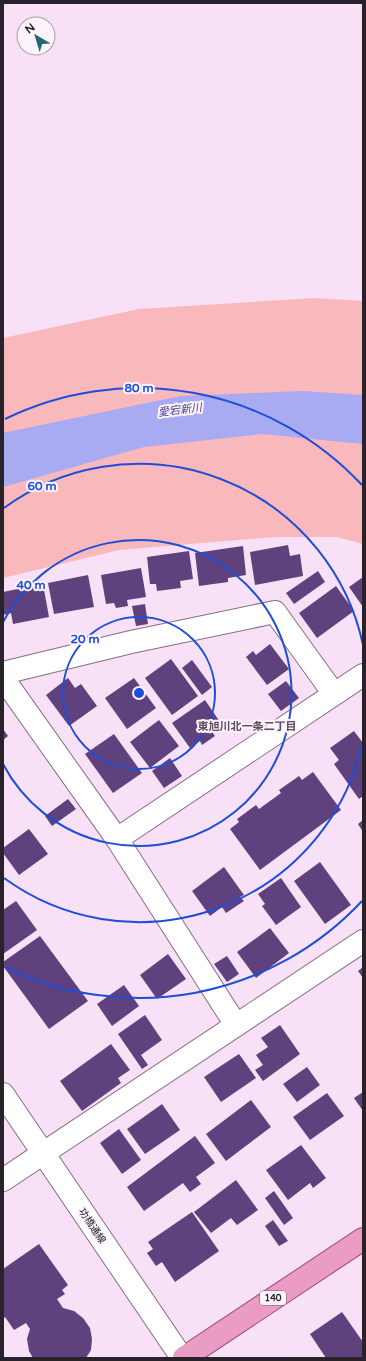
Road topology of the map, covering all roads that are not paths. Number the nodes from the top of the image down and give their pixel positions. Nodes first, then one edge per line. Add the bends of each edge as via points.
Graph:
1 (3, 673) edge
2 (363, 675) edge
3 (3, 678) edge
4 (334, 694) junction
5 (117, 839) junction
6 (363, 941) edge
7 (236, 1025) junction
8 (3, 1094) edge
9 (43, 1154) junction
10 (3, 1180) edge
11 (363, 1239) edge
12 (183, 1358) edge

1 - 4 street via 131,642 275,612
2 - 4 street
3 - 5 street
4 - 5 street
5 - 7 street
6 - 7 street
7 - 9 street
8 - 9 street, 功橋通線
9 - 10 street
9 - 12 street, 功橋通線
11 - 12 main road, 140

